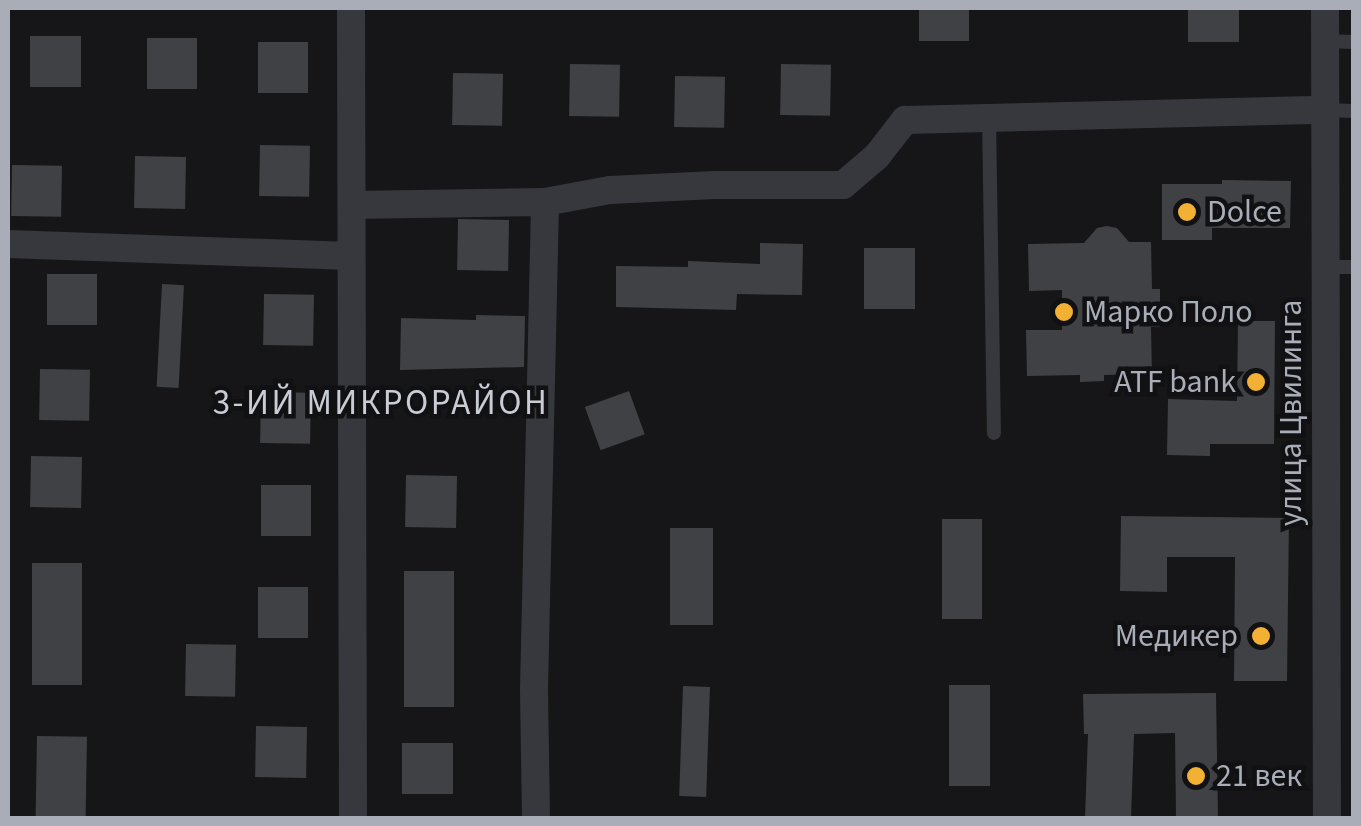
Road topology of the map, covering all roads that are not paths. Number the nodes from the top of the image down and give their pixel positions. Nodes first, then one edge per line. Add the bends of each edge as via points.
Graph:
1 (350, 8) edge
2 (1325, 8) edge
3 (1325, 40) junction
4 (1354, 42) edge
5 (1339, 111) edge
6 (989, 118) junction
7 (546, 202) junction
8 (353, 205) junction
9 (8, 244) edge
10 (350, 256) junction
11 (1340, 267) edge
12 (994, 433) dead end
13 (354, 818) edge
14 (536, 818) edge
15 (1326, 818) edge

1 - 8 street
2 - 3 street, улица Цвилинга
3 - 4 lane
3 - 5 street, улица Цвилинга
5 - 6 street
5 - 11 street, улица Цвилинга
6 - 7 street via 906,120 843,185 610,190
6 - 12 lane
7 - 8 street
7 - 14 street
8 - 10 street
9 - 10 street
10 - 13 street
11 - 15 street, улица Цвилинга

